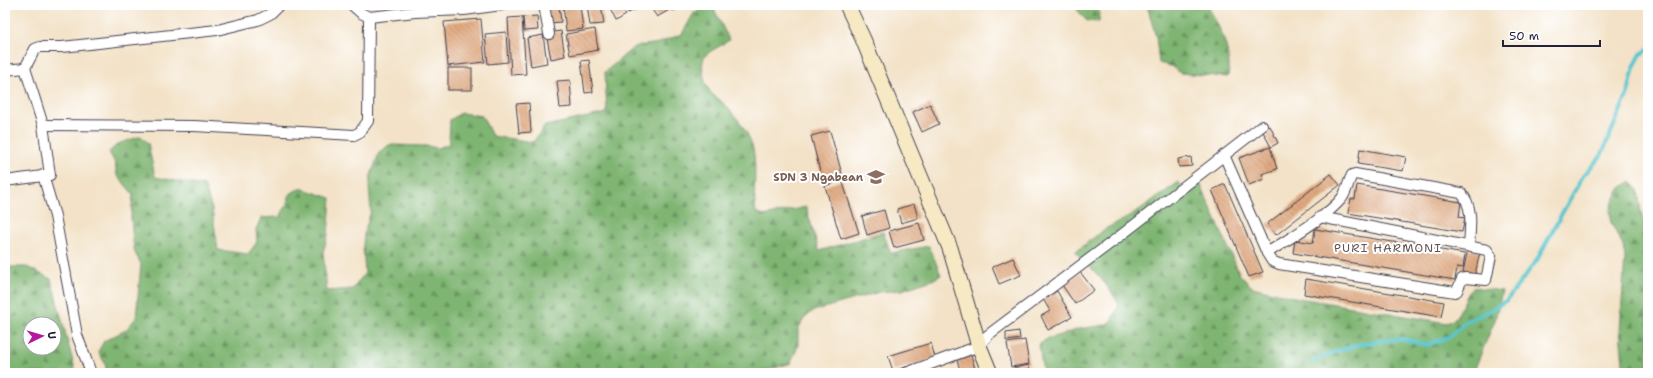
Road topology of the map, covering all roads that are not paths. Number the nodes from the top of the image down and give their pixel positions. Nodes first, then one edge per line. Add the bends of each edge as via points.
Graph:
1 (279, 5) edge
2 (352, 5) edge
3 (502, 5) edge
4 (544, 5) edge
5 (847, 5) edge
6 (369, 17) junction
7 (549, 34) dead end
8 (26, 68) junction
9 (5, 70) edge
10 (43, 125) junction
11 (1262, 126) dead end
12 (1224, 155) junction
13 (43, 175) junction
14 (5, 181) edge
15 (1320, 217) junction
16 (1469, 245) junction
17 (1268, 253) junction
18 (979, 346) junction
19 (91, 373) edge
20 (906, 373) edge
21 (990, 373) edge

1 - 8 street via 270,14 258,20 217,30 62,47 40,47 35,49
2 - 6 street
3 - 6 street
4 - 7 street
5 - 18 street via 950,248
6 - 10 street via 368,121 360,132 354,134 194,126
8 - 9 street
8 - 10 street
10 - 13 street via 50,175
11 - 12 street
12 - 17 street
12 - 18 street via 988,334
13 - 14 street
13 - 19 street via 54,216 77,335
15 - 16 street
15 - 16 street via 1342,198 1352,175 1355,174 1462,193 1466,197 1471,218
15 - 17 street
16 - 17 street via 1488,250 1490,253 1486,280 1462,279 1455,292 1278,264 1272,261
18 - 20 street
18 - 21 street

